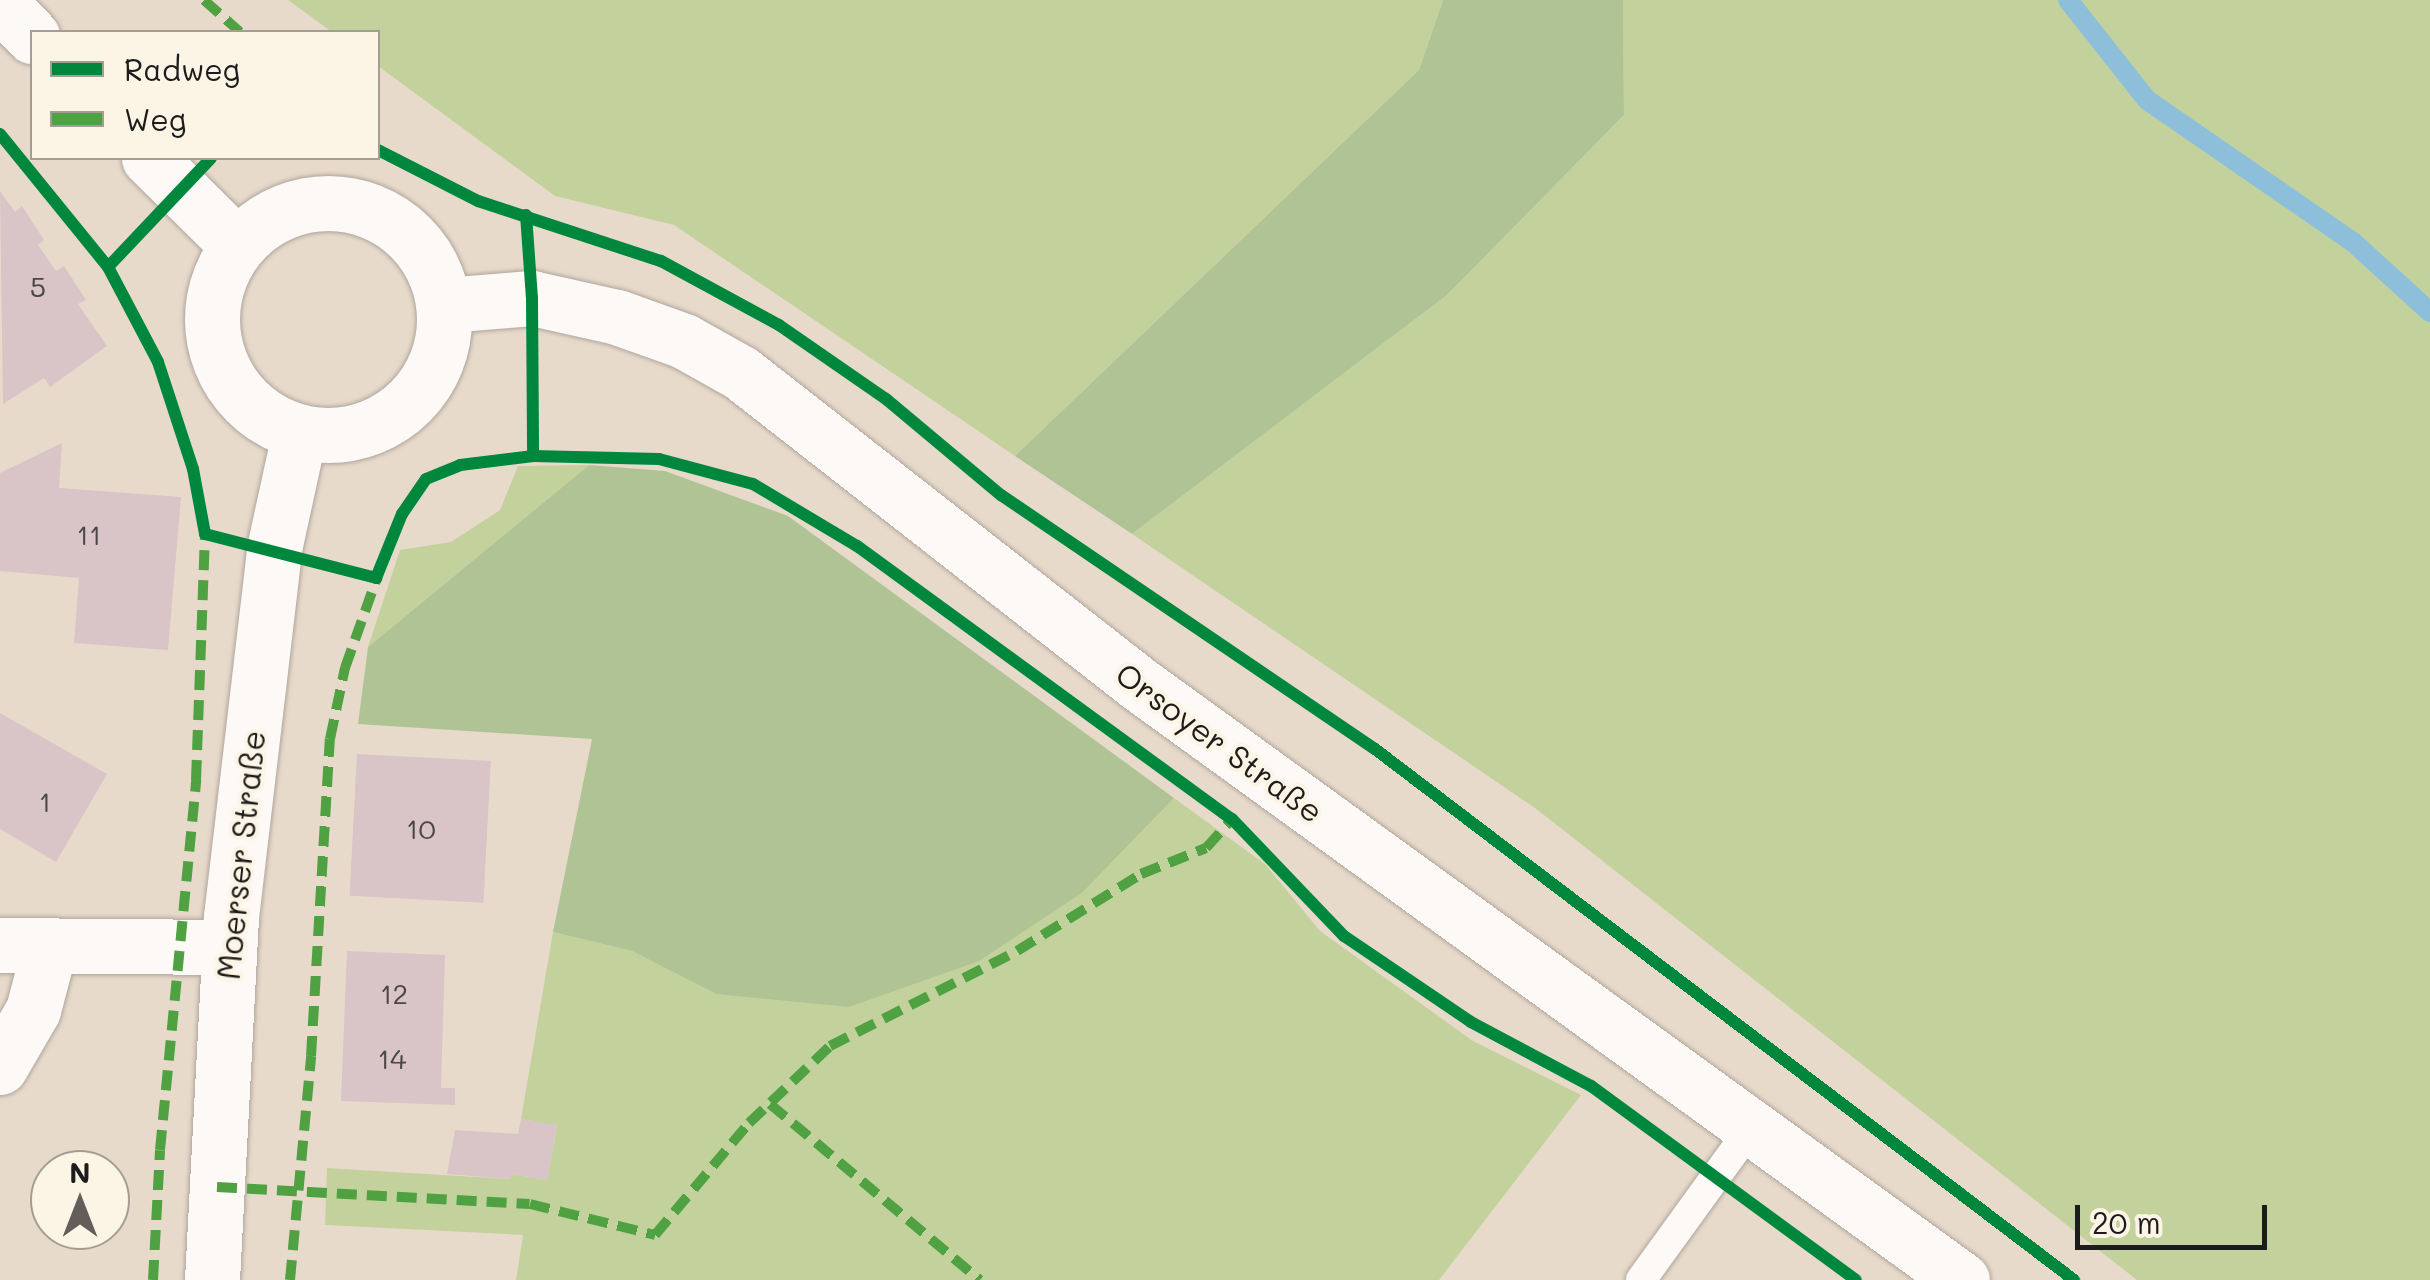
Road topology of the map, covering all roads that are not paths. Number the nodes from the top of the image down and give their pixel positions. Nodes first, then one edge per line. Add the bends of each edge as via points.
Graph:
1 (0, 2) edge
2 (30, 34) edge
3 (151, 160) edge
4 (238, 245) junction
5 (445, 306) junction
6 (299, 434) junction
7 (25, 945) edge
8 (229, 947) junction
9 (0, 1067) edge
10 (1751, 1128) junction
11 (212, 1280) edge
12 (1641, 1280) edge
13 (1962, 1280) edge

1 - 2 street
3 - 4 street
4 - 5 street via 288,210 350,204 384,217 414,240 435,270
4 - 6 street via 215,286 211,334 226,378 246,401
5 - 6 street via 442,351 421,392 388,420 345,436
5 - 10 street, Orsoyer Straße via 532,298 616,317 684,341 741,373 1139,684
6 - 8 street, Moerser Straße via 274,549
7 - 8 street
7 - 9 street via 34,1010
8 - 11 street, Moerser Straße
10 - 12 lane
10 - 13 street, Orsoyer Straße

